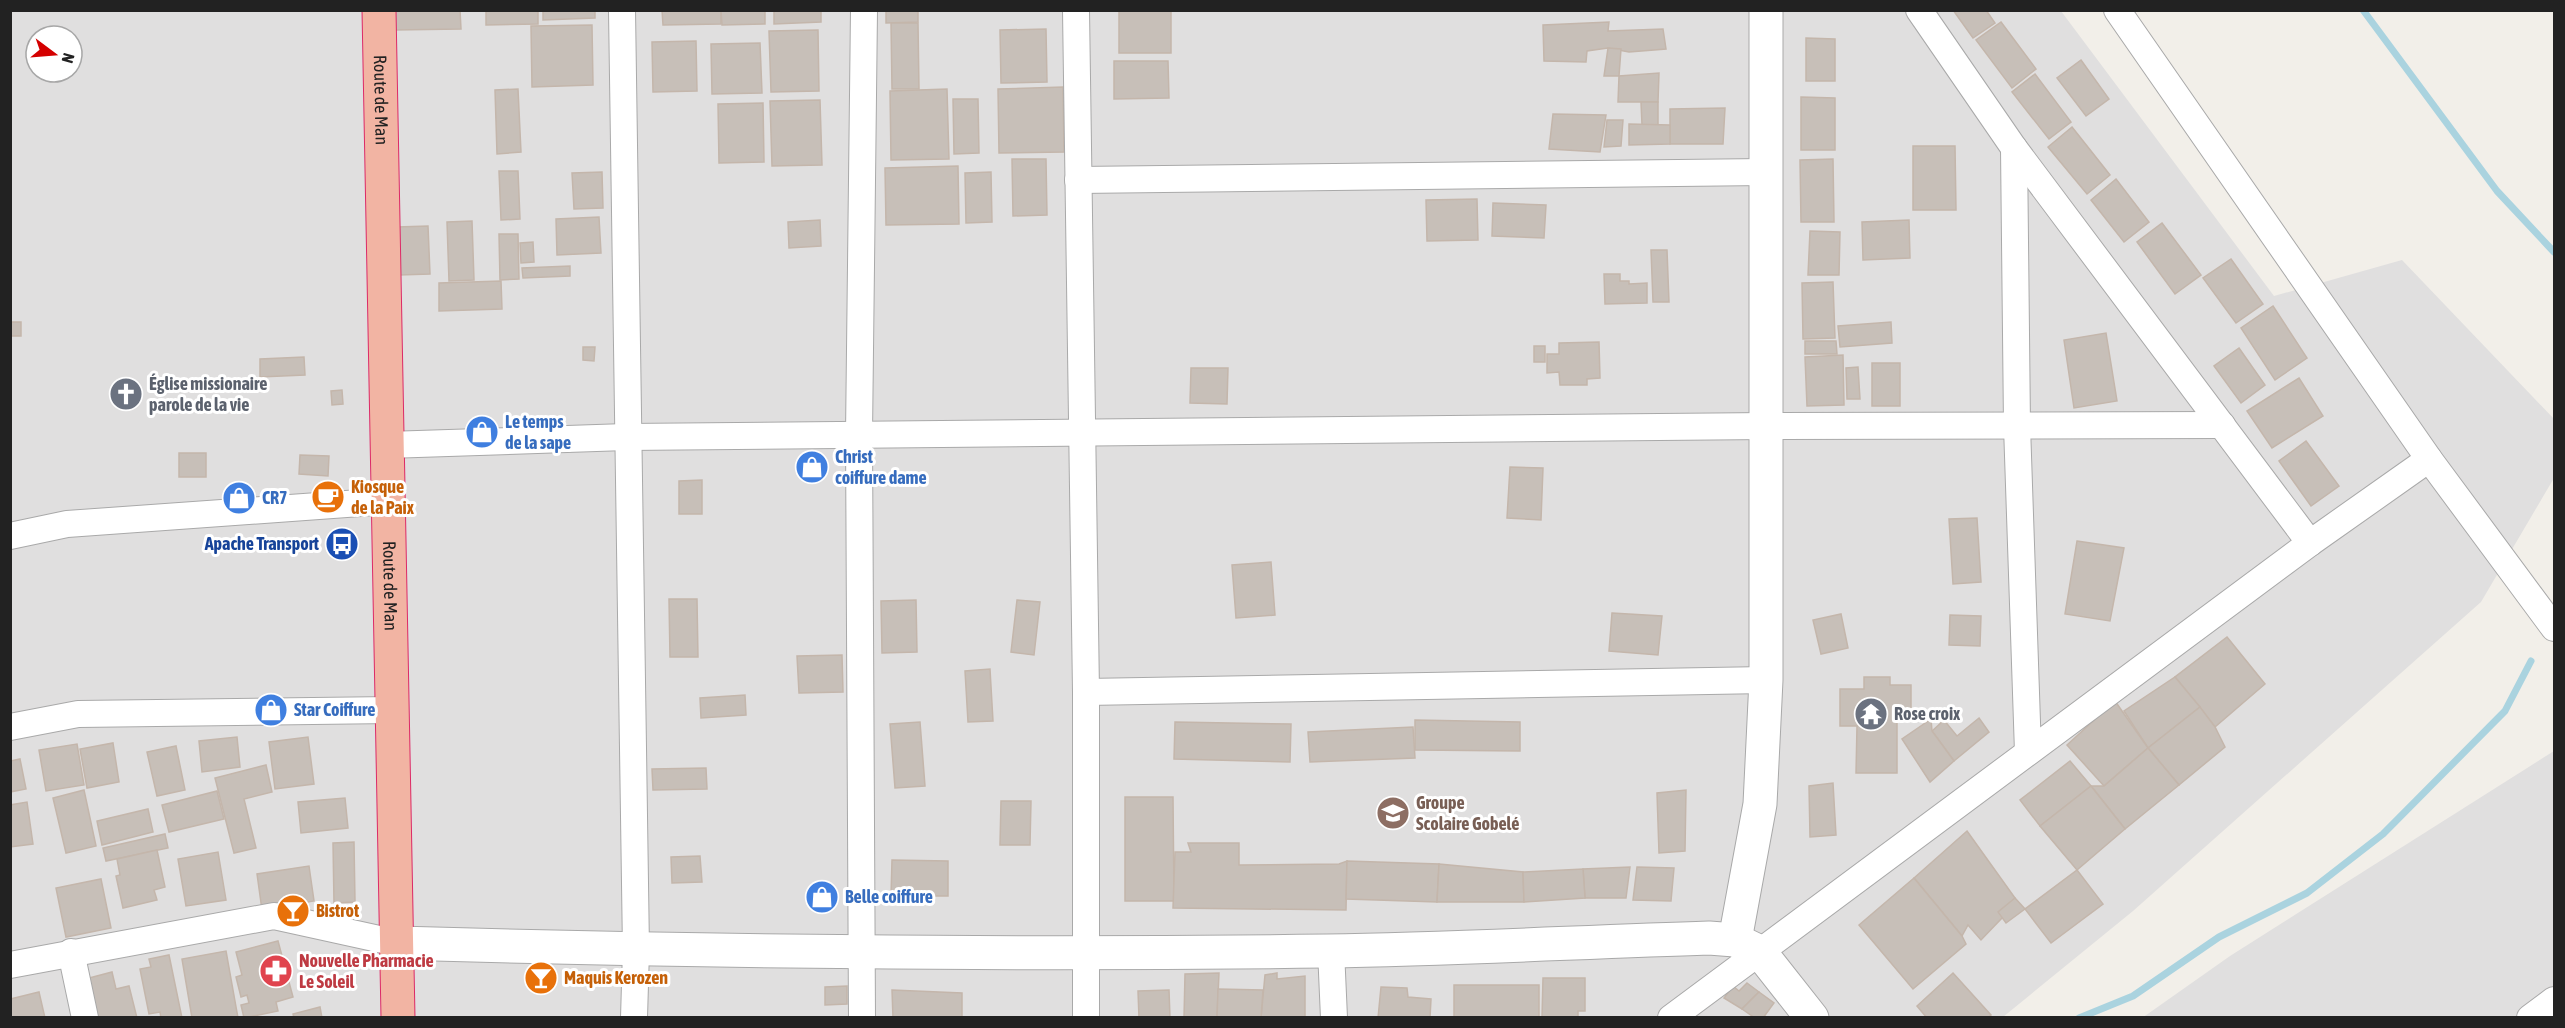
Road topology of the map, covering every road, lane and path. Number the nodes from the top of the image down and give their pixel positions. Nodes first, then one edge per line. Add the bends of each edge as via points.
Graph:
1 (379, 10) edge
2 (622, 10) edge
3 (864, 10) edge
4 (1076, 10) edge
5 (1766, 10) edge
6 (1919, 10) edge
7 (2117, 10) edge
8 (2014, 148) junction
9 (1765, 172) junction
10 (1078, 180) junction
11 (2222, 425) junction
12 (1767, 426) junction
13 (2017, 426) junction
14 (1082, 433) junction
15 (859, 435) junction
16 (626, 437) junction
17 (387, 445) junction
18 (2429, 459) junction
19 (388, 501) junction
20 (10, 536) edge
21 (2310, 543) junction
22 (2554, 628) edge
23 (1766, 680) junction
24 (1086, 692) junction
25 (392, 710) junction
26 (10, 727) edge
27 (2028, 752) junction
28 (397, 944) junction
29 (1747, 946) junction
30 (636, 950) junction
31 (1331, 951) junction
32 (71, 952) junction
33 (862, 953) junction
34 (1086, 953) junction
35 (10, 965) edge
36 (2554, 1000) edge
37 (85, 1017) edge
38 (399, 1017) edge
39 (634, 1017) edge
40 (862, 1017) edge
41 (1086, 1017) edge
42 (1334, 1017) edge
43 (1671, 1017) edge
44 (1812, 1017) edge
45 (2530, 1017) edge

1 - 17 highway, Route de Man
2 - 16 street
3 - 15 street
4 - 10 street
5 - 9 street
6 - 8 street
7 - 18 street
8 - 11 street
8 - 13 street
9 - 10 street
9 - 12 street
10 - 14 street
11 - 13 street
11 - 21 street
12 - 13 street
12 - 14 street
12 - 23 street
13 - 27 street
14 - 15 street
14 - 24 street
15 - 16 street
15 - 33 street
16 - 17 street
16 - 30 street
17 - 19 highway, Route de Man
18 - 21 street
18 - 22 street
19 - 20 street via 67,524
19 - 25 highway, Route de Man
21 - 27 street
23 - 24 street
23 - 29 street
24 - 34 street
25 - 26 street via 78,714
25 - 28 highway, Route de Man
27 - 29 street
28 - 30 street
28 - 32 street via 274,916
28 - 38 highway, Route de Man
29 - 31 street via 1709,938
29 - 43 street
29 - 44 street
30 - 33 street
30 - 39 street
31 - 34 street
31 - 42 street
32 - 35 street
32 - 37 street
33 - 34 street
33 - 40 street
34 - 41 street
36 - 45 street

